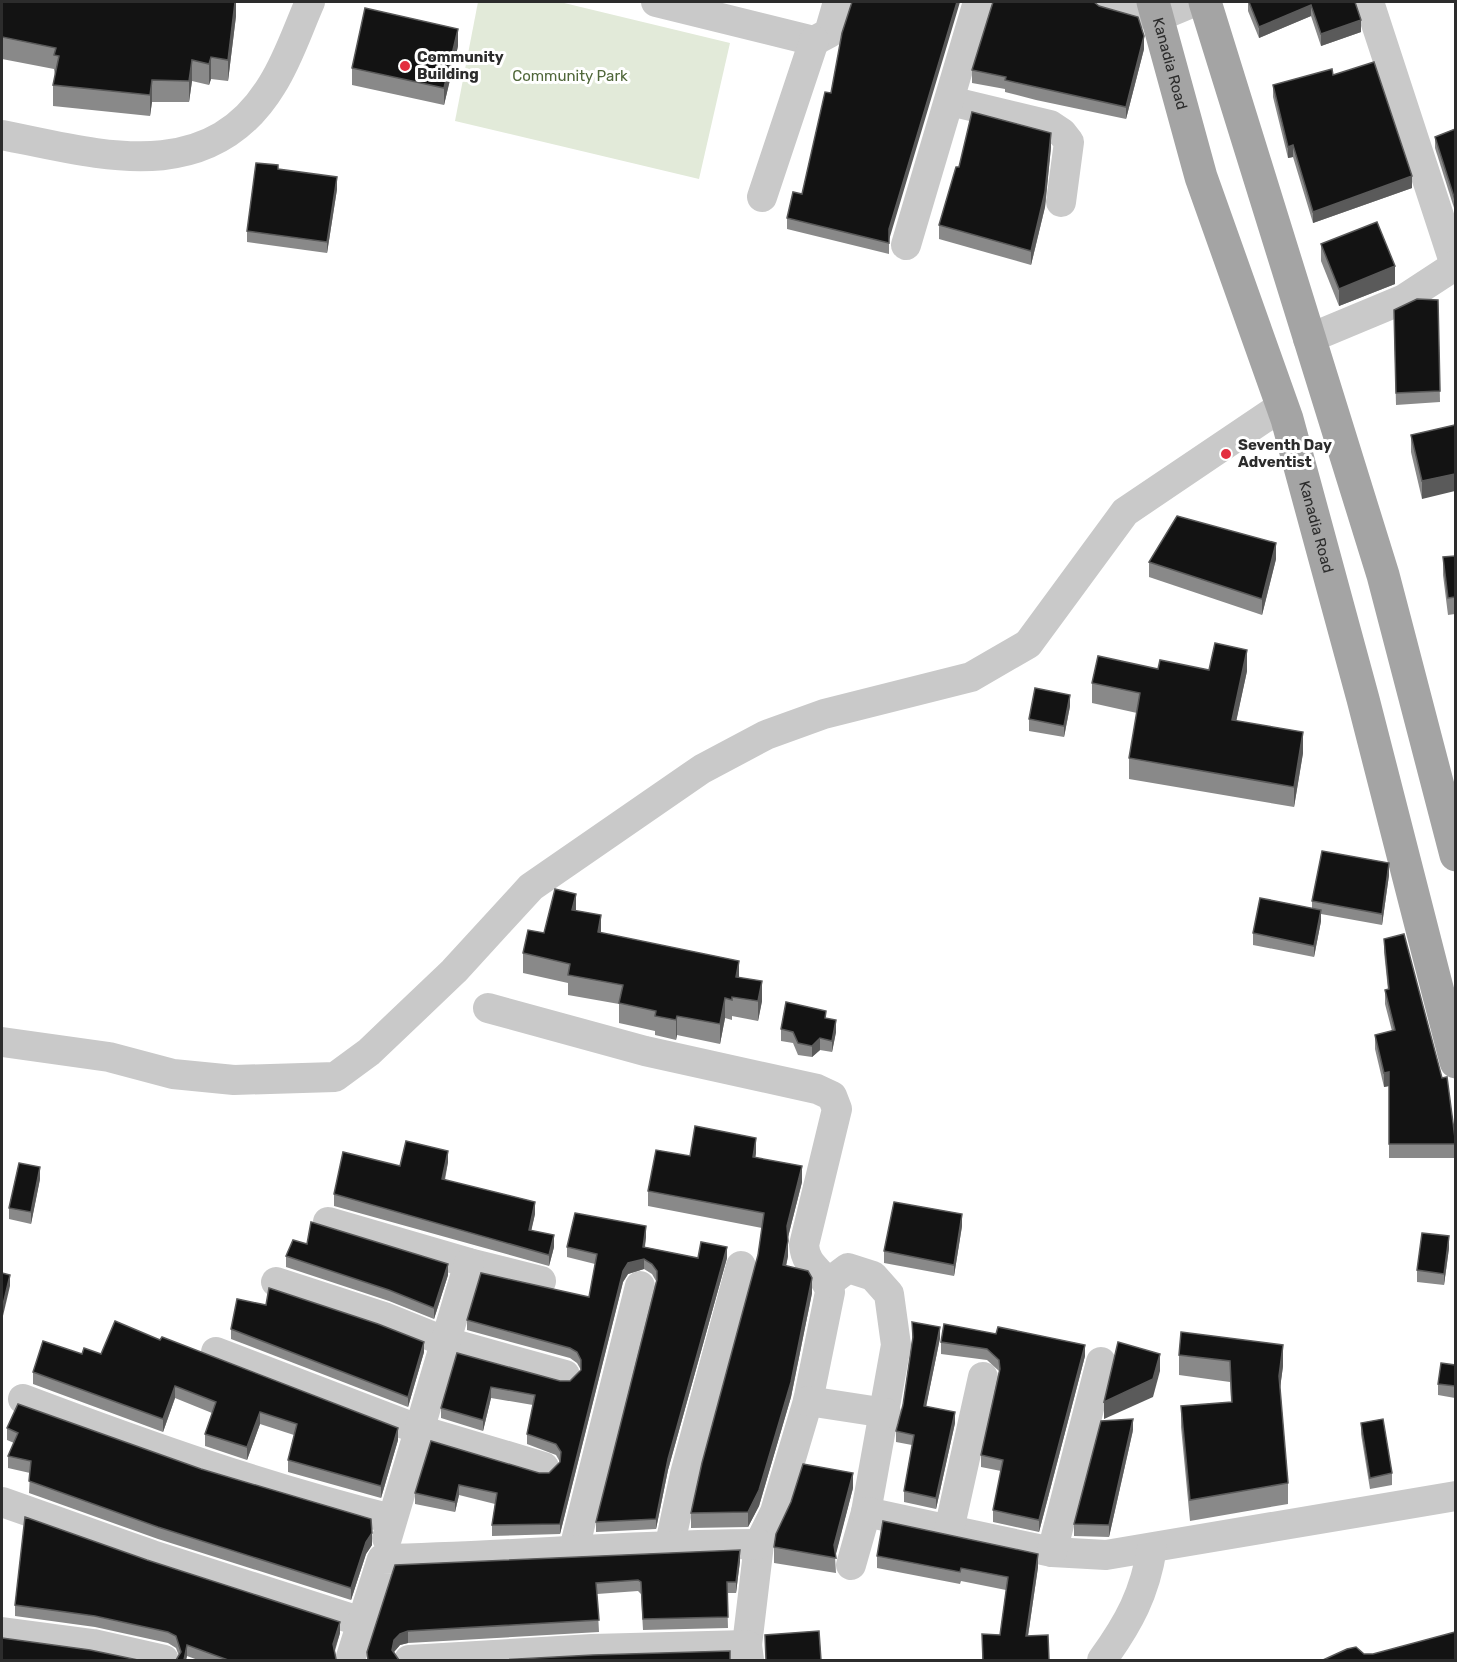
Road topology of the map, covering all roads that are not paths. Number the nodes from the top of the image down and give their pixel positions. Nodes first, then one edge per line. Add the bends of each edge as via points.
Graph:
1 (310, 2) edge
2 (656, 2) edge
3 (838, 2) edge
4 (978, 2) edge
5 (1104, 2) edge
6 (1194, 2) edge
7 (1205, 2) edge
8 (1369, 2) edge
9 (1155, 9) edge
10 (745, 11) edge
11 (814, 41) junction
12 (950, 101) junction
13 (2, 135) edge
14 (762, 197) dead end
15 (1061, 202) dead end
16 (906, 245) dead end
17 (1455, 265) edge
18 (1308, 339) junction
19 (1282, 406) junction
20 (1455, 855) edge
21 (1442, 945) edge
22 (488, 1008) dead end
23 (2, 1042) edge
24 (1455, 1062) edge
25 (328, 1222) dead end
26 (469, 1263) junction
27 (741, 1266) dead end
28 (541, 1281) dead end
29 (276, 1282) dead end
30 (828, 1283) junction
31 (640, 1286) dead end
32 (446, 1342) junction
33 (216, 1352) dead end
34 (1101, 1362) dead end
35 (565, 1375) dead end
36 (982, 1377) dead end
37 (23, 1399) dead end
38 (808, 1401) junction
39 (886, 1413) junction
40 (420, 1430) junction
41 (544, 1467) dead end
42 (1455, 1496) edge
43 (2, 1502) edge
44 (866, 1512) junction
45 (392, 1519) junction
46 (949, 1530) junction
47 (670, 1544) junction
48 (759, 1544) junction
49 (1152, 1548) junction
50 (574, 1549) junction
51 (1052, 1552) junction
52 (382, 1558) junction
53 (851, 1566) dead end
54 (362, 1622) junction
55 (2, 1632) edge
56 (748, 1653) edge
57 (134, 1657) edge
58 (164, 1660) edge
59 (350, 1660) edge
60 (409, 1660) edge
61 (1102, 1660) edge

1 - 13 street via 273,85 247,119 209,142 164,157 116,157
2 - 10 street
3 - 11 street via 829,33
4 - 12 street
5 - 9 street
6 - 9 street
7 - 18 main road
8 - 17 street
9 - 19 main road, Kanadia Road via 1201,177
10 - 11 street
11 - 14 street
12 - 15 street via 1050,125 1062,133 1069,142
12 - 16 street
17 - 18 street via 1404,298
18 - 20 main road via 1383,575
19 - 21 main road, Kanadia Road
19 - 23 street via 1125,512 1028,644 971,677 824,714 766,735 702,769 531,887 454,971 369,1052 335,1077 234,1080 173,1074 109,1057
21 - 24 main road, Kanadia Road
22 - 30 street via 645,1051 817,1089 832,1096 837,1109 804,1245 808,1264
25 - 26 street
26 - 28 street
26 - 32 street
27 - 47 street
29 - 32 street
30 - 38 street via 830,1292
30 - 39 street via 848,1268 873,1276 889,1294 896,1345
31 - 50 street
32 - 35 street
32 - 40 street
33 - 40 street
34 - 51 street
36 - 46 street
37 - 45 street via 187,1460 316,1501
38 - 39 street
38 - 48 street via 775,1512
39 - 44 street
40 - 41 street
40 - 45 street
42 - 49 street
43 - 54 street
44 - 46 street
44 - 53 street
45 - 52 street
46 - 51 street
47 - 48 street
47 - 50 street
48 - 56 street
49 - 51 street via 1106,1555
49 - 61 street via 1148,1576 1128,1624
50 - 52 street via 452,1558
52 - 54 street
54 - 59 street
55 - 57 street via 93,1644
56 - 60 street via 592,1649
57 - 58 street

